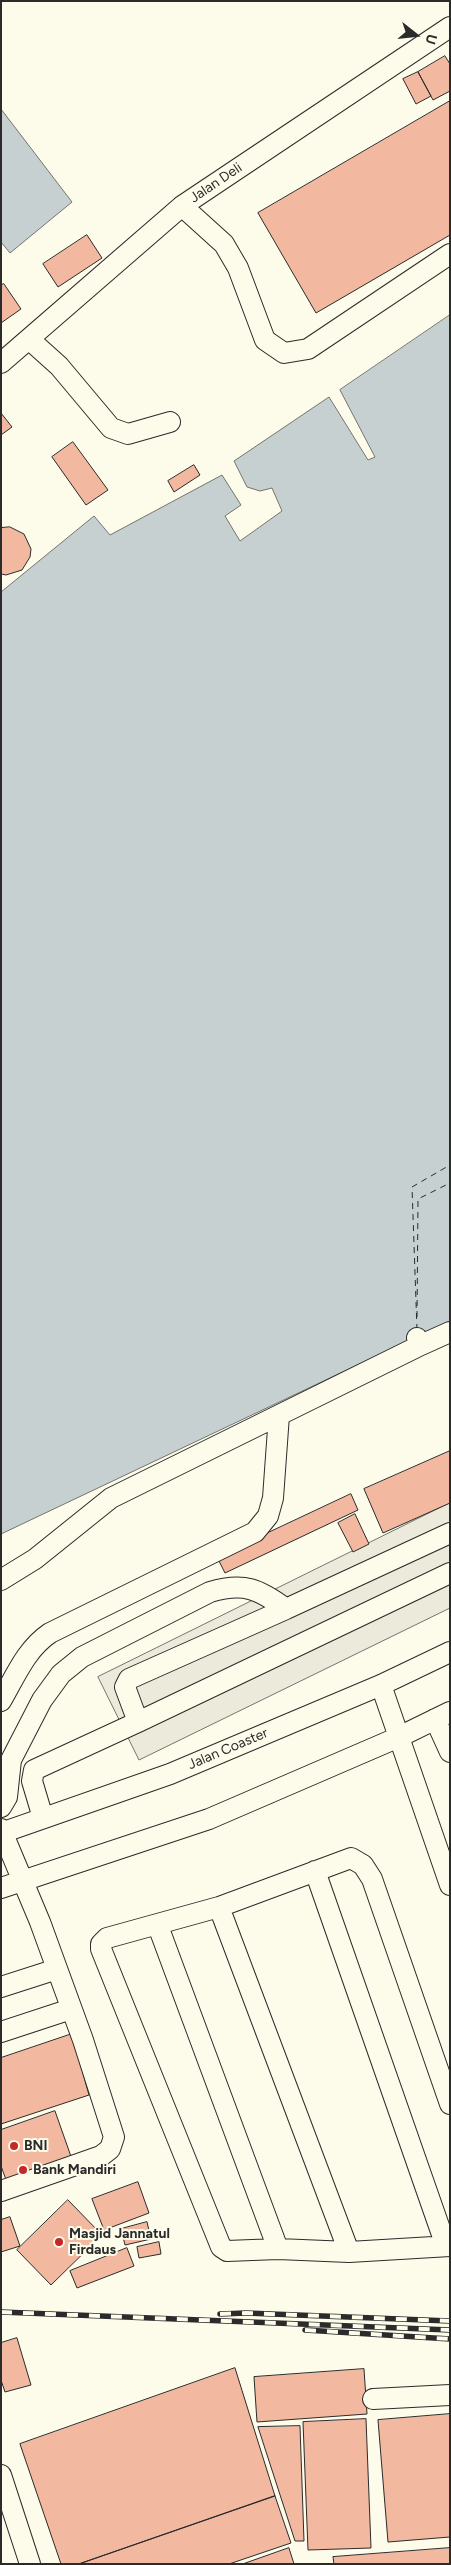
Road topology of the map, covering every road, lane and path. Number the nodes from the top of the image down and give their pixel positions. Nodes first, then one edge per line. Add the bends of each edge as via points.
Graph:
1 (450, 27) edge
2 (182, 206) junction
3 (450, 254) edge
4 (30, 340) junction
5 (1, 364) edge
6 (170, 422) dead end
7 (450, 1332) edge
8 (279, 1415) junction
9 (450, 1533) edge
10 (450, 1573) edge
11 (1, 1580) edge
12 (286, 1609) junction
13 (450, 1652) edge
14 (381, 1685) junction
15 (1, 1701) edge
16 (442, 1716) edge
17 (138, 1722) junction
18 (399, 1737) junction
19 (450, 1752) edge
20 (1, 1807) edge
21 (44, 1818) junction
22 (2, 1832) edge
23 (315, 1871) junction
24 (21, 1881) junction
25 (450, 1885) edge
26 (1, 1888) edge
27 (220, 1907) junction
28 (158, 1926) junction
29 (57, 1969) junction
30 (1, 1987) edge
31 (71, 2009) junction
32 (1, 2032) edge
33 (450, 2104) edge
34 (1, 2191) edge
35 (448, 2246) edge
36 (278, 2250) junction
37 (348, 2252) junction
38 (450, 2395) edge
39 (373, 2399) dead end
40 (1, 2475) edge
41 (30, 2564) edge

1 - 2 lane, Jalan Deli
2 - 3 lane via 224,244 238,268 265,340 284,353 308,349
2 - 4 lane, Jalan Deli
4 - 5 lane, Jalan Deli
4 - 6 lane via 59,366 111,428 128,434
7 - 8 lane via 419,1342
8 - 11 lane via 111,1498 35,1559
8 - 15 lane via 273,1498 268,1516 255,1532 50,1633 28,1654
9 - 12 lane
10 - 17 lane
12 - 17 lane via 129,1680 125,1687
12 - 20 lane via 259,1592 230,1586 210,1592 82,1657 61,1674 24,1733 11,1760 7,1798
13 - 14 lane, Jalan Coaster
14 - 18 lane
14 - 21 lane, Jalan Coaster via 170,1774
16 - 18 lane
16 - 19 lane
17 - 21 lane via 34,1770 32,1781
18 - 24 lane via 209,1819
18 - 25 lane
21 - 22 lane, Jalan Coaster
22 - 24 lane
23 - 27 lane
23 - 33 lane via 352,1858 363,1865 372,1879
23 - 35 lane
24 - 26 lane
24 - 29 lane
27 - 28 lane
27 - 37 lane
28 - 36 lane
28 - 36 lane via 106,1938 101,1949 221,2247 227,2251
29 - 30 lane
29 - 31 lane
31 - 32 lane
31 - 34 lane via 113,2128 113,2144 101,2156
35 - 37 lane
36 - 37 lane
38 - 39 lane
40 - 41 lane

